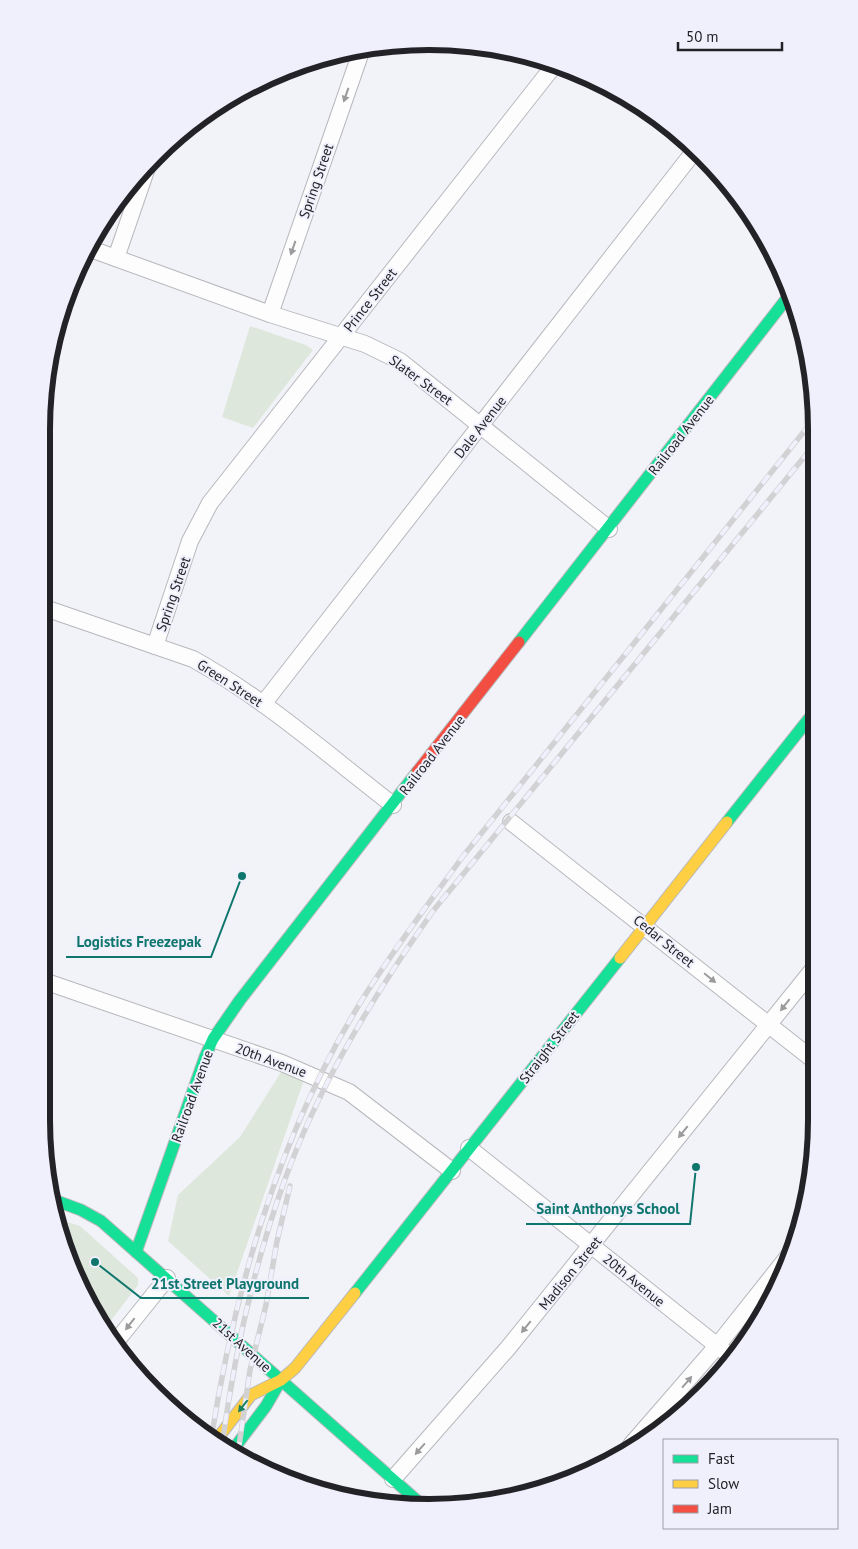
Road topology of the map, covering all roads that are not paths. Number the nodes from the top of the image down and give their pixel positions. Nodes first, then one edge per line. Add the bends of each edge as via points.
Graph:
1 (359, 56) edge
2 (551, 70) edge
3 (691, 155) edge
4 (143, 181) edge
5 (95, 250) edge
6 (116, 258) junction
7 (785, 300) edge
8 (270, 314) junction
9 (341, 336) junction
10 (480, 426) junction
11 (609, 529) junction
12 (190, 541) joint
13 (50, 610) edge
14 (155, 646) junction
15 (263, 704) junction
16 (808, 719) edge
17 (393, 806) junction
18 (511, 822) dead end
19 (645, 926) junction
20 (808, 976) edge
21 (50, 983) edge
22 (769, 1025) junction
23 (213, 1039) junction
24 (808, 1056) edge
25 (469, 1148) junction
26 (452, 1171) junction
27 (59, 1202) edge
28 (592, 1246) junction
29 (136, 1252) junction
30 (166, 1278) junction
31 (773, 1279) edge
32 (118, 1337) edge
33 (724, 1351) edge
34 (281, 1380) junction
35 (646, 1431) edge
36 (219, 1436) edge
37 (235, 1446) edge
38 (393, 1479) junction
39 (415, 1498) edge

1 -> 8 street, Spring Street
2 - 9 street, Prince Street
3 - 10 street, Dale Avenue
4 - 6 street
5 - 6 street, Slater Street
6 - 8 street, Slater Street
7 - 11 street, Railroad Avenue
8 - 9 street, Slater Street
9 - 10 street, Slater Street via 400,361
9 - 12 street, Prince Street via 210,502
10 - 11 street, Slater Street
10 - 15 street, Dale Avenue
11 - 17 street, Railroad Avenue
12 - 14 street, Spring Street
13 - 14 street, Green Street
14 - 15 street, Green Street via 193,659
15 - 17 street, Green Street
16 - 19 street, Straight Street
17 - 23 street, Railroad Avenue
18 - 19 street, Cedar Street
19 -> 22 street, Cedar Street
19 - 25 street, Straight Street
20 -> 22 street, Madison Street
21 - 23 street, 20th Avenue
22 - 24 street, Cedar Street
22 -> 28 street, Madison Street
23 - 26 street, 20th Avenue via 282,1063 348,1092
23 - 29 street, Railroad Avenue
25 - 26 street, Straight Street
25 - 28 street, 20th Avenue
26 - 34 street, Straight Street via 295,1368
27 - 29 street, 21st Avenue via 101,1221
28 - 33 street, 20th Avenue
28 -> 38 street, Madison Street
29 - 30 street, 21st Avenue
30 -> 32 street
30 - 34 street, 21st Avenue
31 - 33 street
35 -> 33 street
34 -> 36 street, Straight Street via 251,1395
34 - 37 street, Straight Street via 266,1406
34 - 38 street, 21st Avenue
38 - 39 street, 21st Avenue

